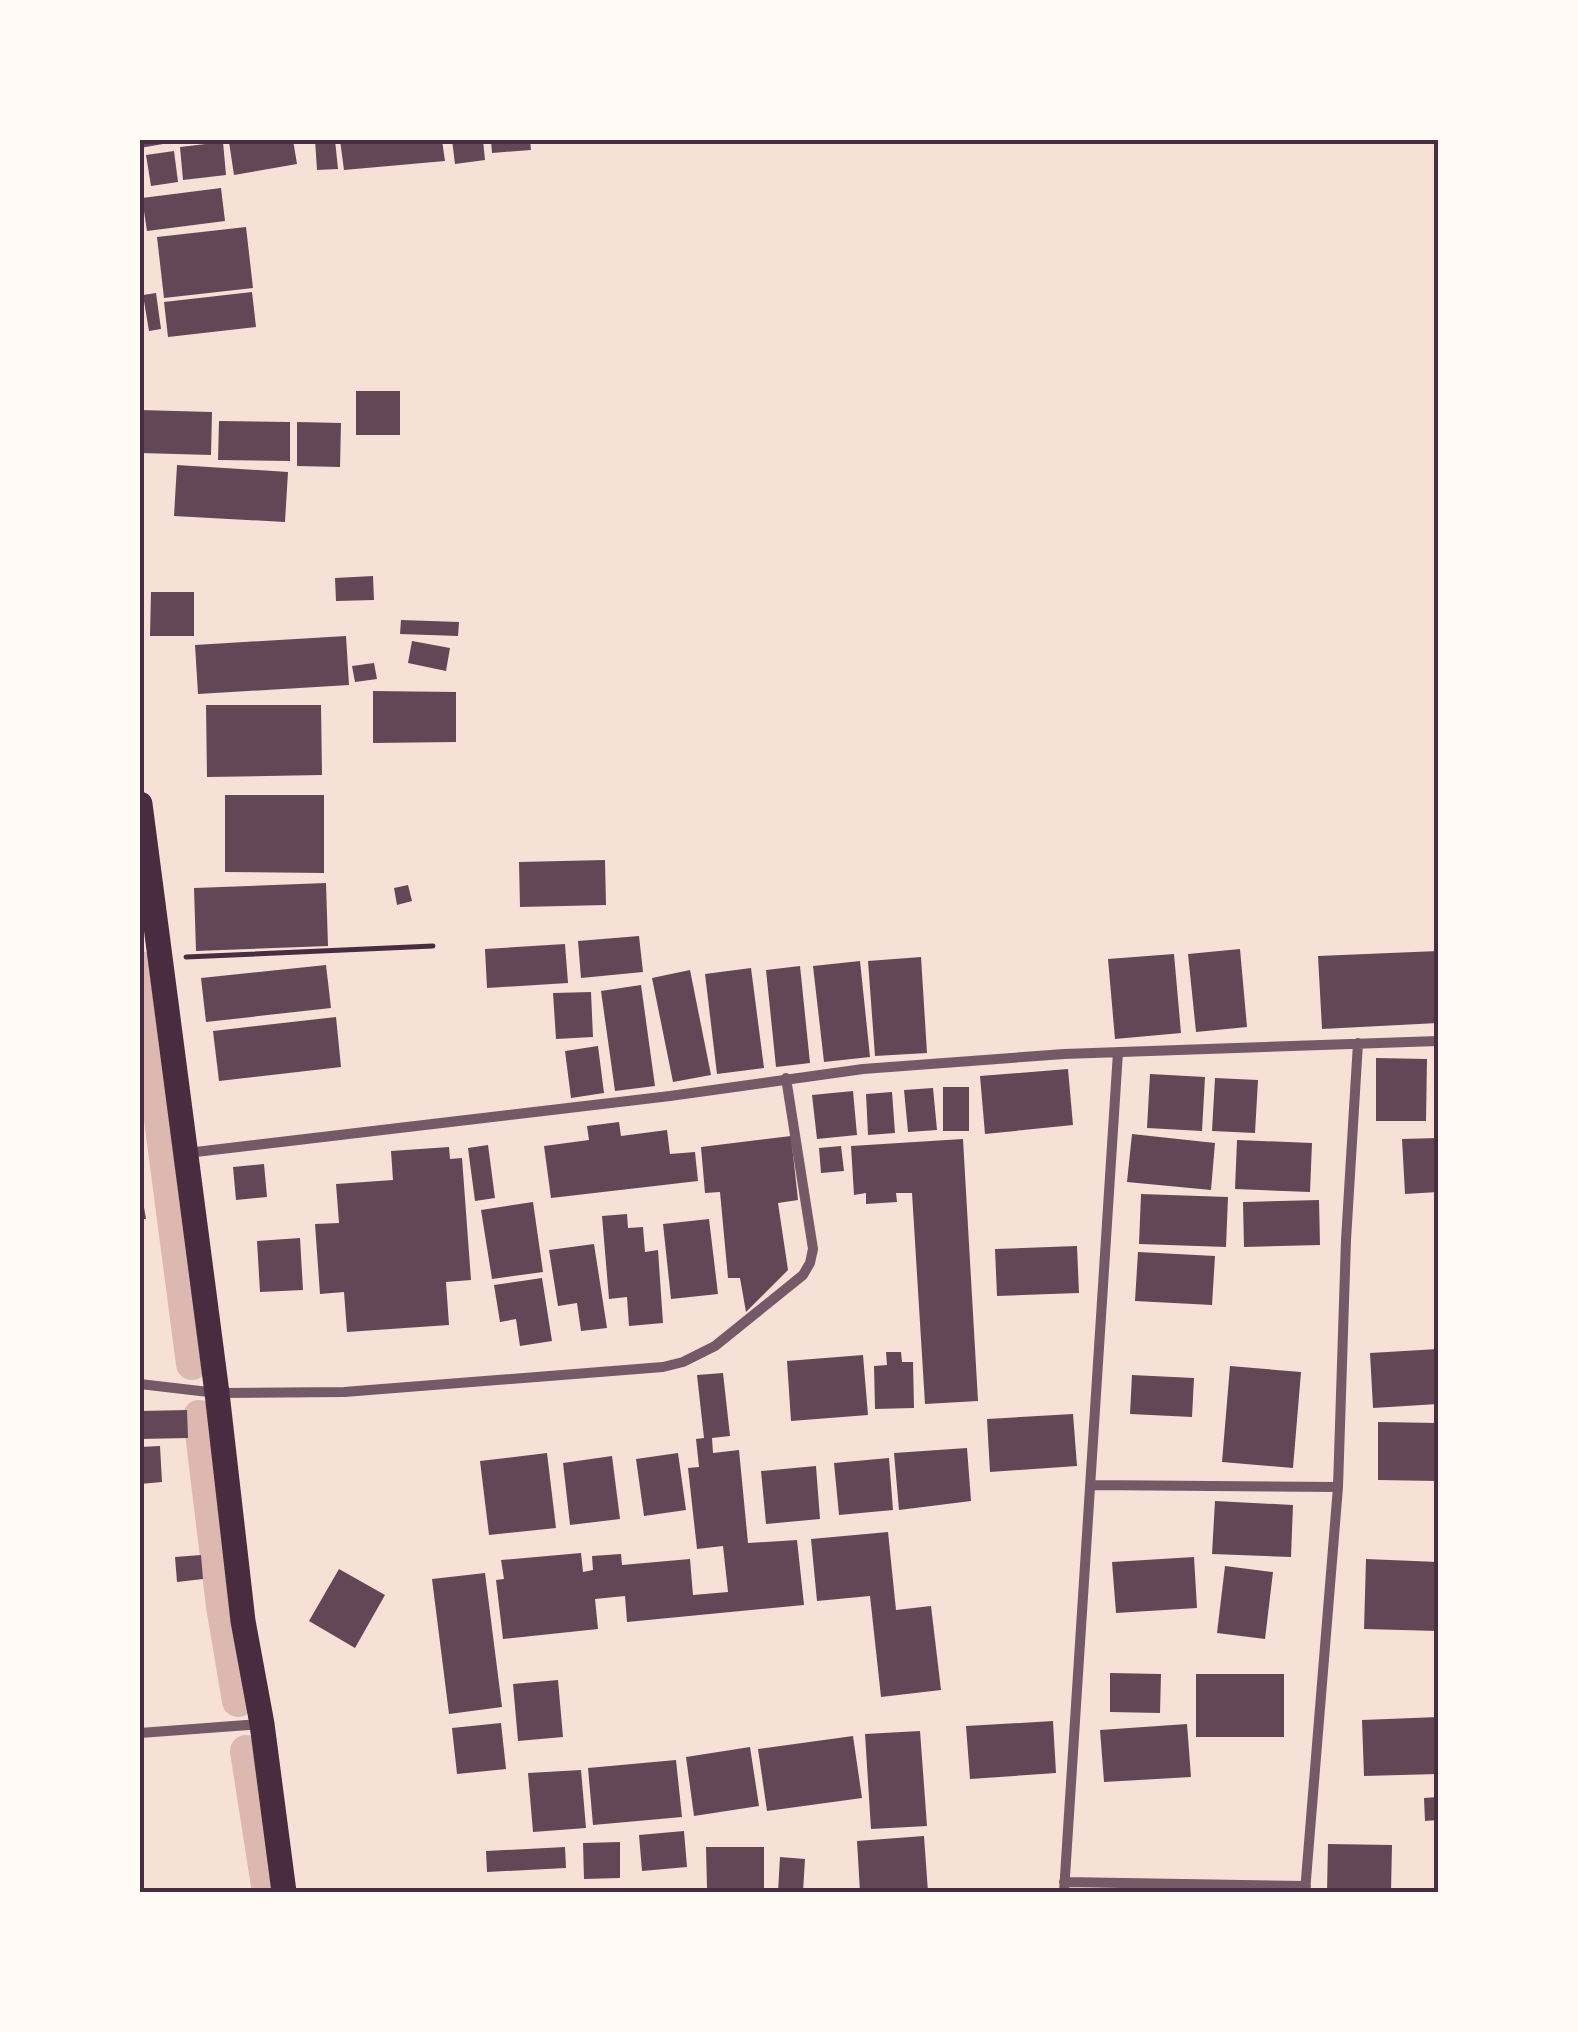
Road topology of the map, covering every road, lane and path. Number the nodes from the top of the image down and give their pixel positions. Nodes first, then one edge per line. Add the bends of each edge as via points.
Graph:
1 (140, 804) edge
2 (433, 946) dead end
3 (159, 958) junction
4 (1438, 1040) edge
5 (1358, 1042) junction
6 (1118, 1052) junction
7 (786, 1078) junction
8 (186, 1153) junction
9 (140, 1384) edge
10 (217, 1393) junction
11 (1091, 1485) junction
12 (1338, 1487) junction
13 (262, 1724) junction
14 (140, 1734) edge
15 (1064, 1887) edge
16 (1306, 1889) edge
17 (284, 1892) edge

1 - 3 main road
2 - 3 path
3 - 8 main road
4 - 5 street
5 - 6 street
5 - 12 street
6 - 7 street
6 - 11 street
7 - 8 street
7 - 10 street via 810,1263 715,1346 663,1367 615,1372 344,1392
8 - 10 main road
9 - 10 street
10 - 13 main road
11 - 12 street
11 - 15 street
12 - 16 street
13 - 14 street
13 - 17 main road
15 - 16 street

